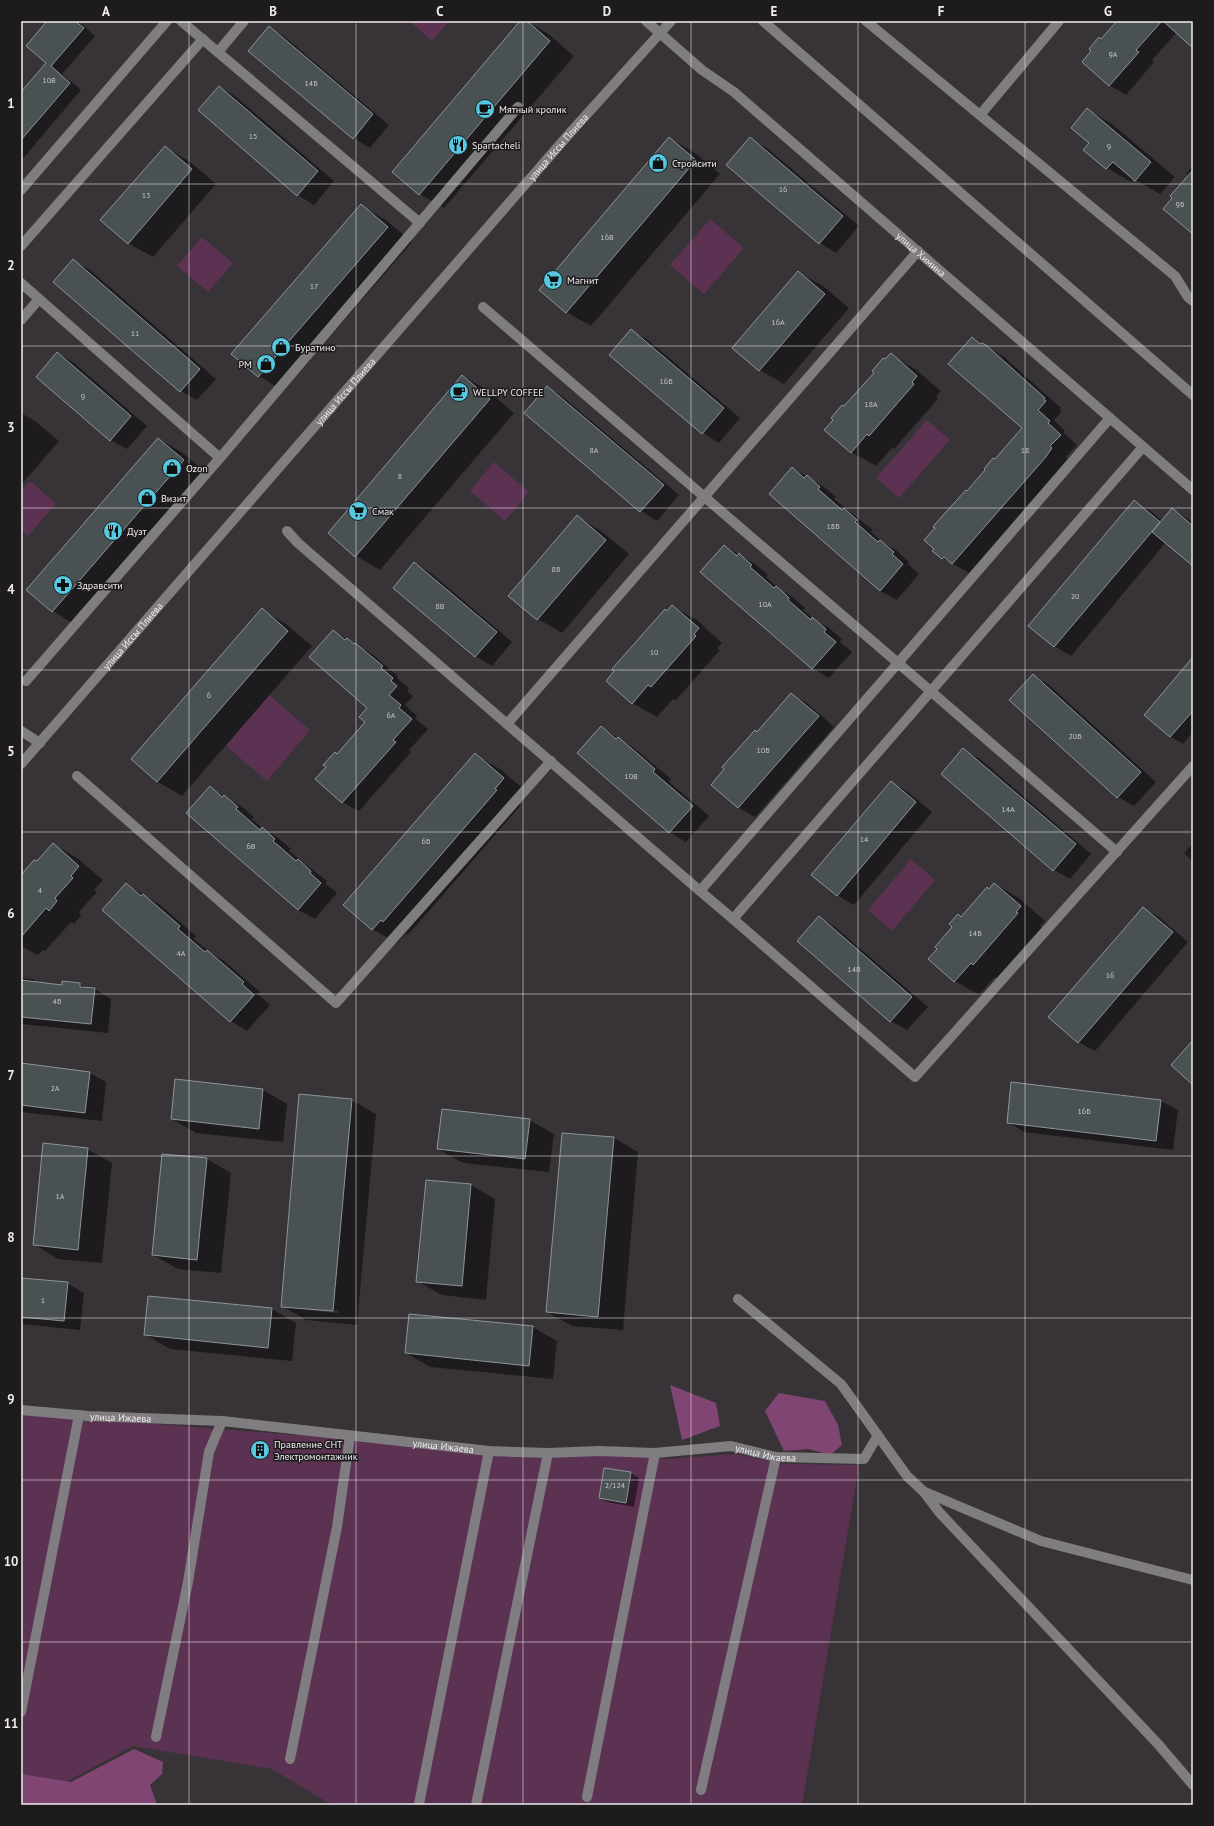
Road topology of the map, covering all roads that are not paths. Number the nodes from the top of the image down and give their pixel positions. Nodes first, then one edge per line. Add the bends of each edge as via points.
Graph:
1 (166, 21) edge
2 (244, 21) edge
3 (646, 21) edge
4 (671, 21) edge
5 (763, 21) edge
6 (866, 21) edge
7 (1059, 21) edge
8 (186, 23) edge
9 (660, 34) junction
10 (203, 39) junction
11 (218, 52) junction
12 (518, 107) dead end
13 (980, 115) junction
14 (21, 190) edge
15 (420, 223) junction
16 (21, 246) edge
17 (918, 251) junction
18 (21, 283) edge
19 (1191, 296) edge
20 (39, 299) junction
21 (483, 307) dead end
22 (21, 320) edge
23 (1193, 395) edge
24 (1110, 418) junction
25 (1143, 447) junction
26 (220, 458) junction
27 (1193, 490) edge
28 (705, 496) junction
29 (287, 531) dead end
30 (898, 663) junction
31 (23, 681) edge
32 (931, 691) junction
33 (507, 724) junction
34 (21, 731) edge
35 (40, 743) junction
36 (551, 761) junction
37 (21, 764) edge
38 (1193, 766) edge
39 (77, 776) dead end
40 (1116, 852) junction
41 (700, 890) junction
42 (733, 919) junction
43 (738, 1299) dead end
44 (21, 1410) edge
45 (79, 1415) junction
46 (222, 1421) junction
47 (878, 1435) junction
48 (350, 1436) junction
49 (490, 1451) junction
50 (548, 1453) junction
51 (655, 1453) junction
52 (776, 1457) junction
53 (924, 1492) junction
54 (1193, 1580) edge
55 (21, 1712) edge
56 (156, 1738) dead end
57 (290, 1759) dead end
58 (1193, 1785) edge
59 (701, 1790) dead end
60 (587, 1797) dead end
61 (419, 1804) dead end
62 (476, 1805) edge

1 - 14 street
2 - 11 street
3 - 9 street, улица Химина
4 - 9 street, улица Иссы Плиева
5 - 23 street
6 - 13 street
7 - 13 street
8 - 10 street
9 - 17 street, улица Химина via 702,70 734,92
9 - 35 street, улица Иссы Плиева via 564,140
10 - 11 street
10 - 16 street
11 - 15 street
12 - 15 street
13 - 19 street via 1174,276
15 - 26 street
17 - 24 street, улица Химина
17 - 28 street
18 - 20 street
20 - 22 street
20 - 26 street
21 - 28 street
24 - 25 street, улица Химина
24 - 30 street
25 - 27 street, улица Химина
25 - 32 street
26 - 31 street
28 - 30 street
28 - 33 street
29 - 33 street
30 - 32 street
30 - 41 street
32 - 40 street
32 - 42 street
33 - 36 street
34 - 35 street
35 - 37 street, улица Иссы Плиева
36 - 39 street via 336,1003
36 - 41 street
38 - 40 street
40 - 42 street via 916,1077
41 - 42 street
43 - 47 street via 841,1384
44 - 45 street, улица Ижаева
45 - 46 street, улица Ижаева
45 - 55 street
46 - 48 street, улица Ижаева
46 - 56 street via 210,1452 188,1582
47 - 52 street, улица Ижаева via 864,1459
47 - 53 street via 907,1476
48 - 49 street, улица Ижаева
48 - 57 street via 337,1527
49 - 50 street, улица Ижаева
49 - 61 street
50 - 51 street, улица Ижаева
50 - 62 street
51 - 52 street, улица Ижаева via 731,1446
51 - 60 street
52 - 59 street
53 - 54 street via 1042,1541
53 - 58 street via 939,1512 1158,1744

